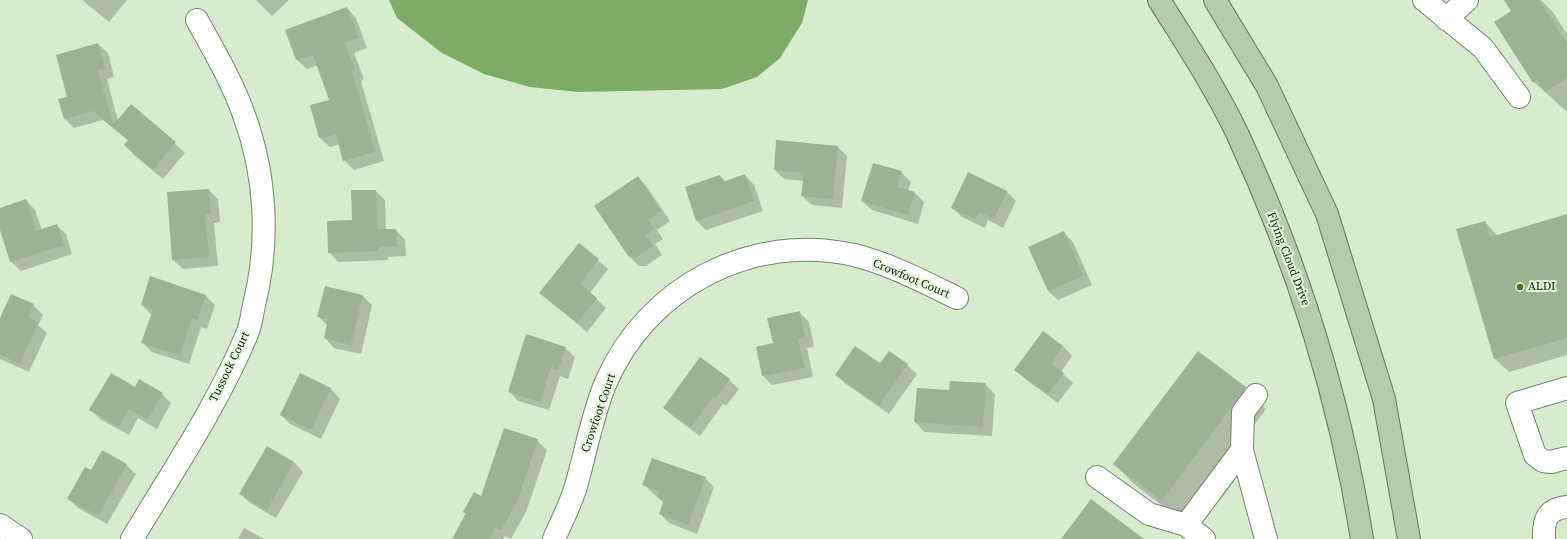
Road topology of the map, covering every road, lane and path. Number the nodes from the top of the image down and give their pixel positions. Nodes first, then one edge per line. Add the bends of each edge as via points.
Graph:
1 (1159, 0) edge
2 (1215, 0) edge
3 (1424, 0) edge
4 (1467, 0) edge
5 (1446, 19) junction
6 (197, 20) dead end
7 (1519, 97) dead end
8 (957, 298) dead end
9 (1567, 388) edge
10 (1256, 395) dead end
11 (1242, 450) junction
12 (1567, 458) edge
13 (1097, 477) dead end
14 (1567, 507) edge
15 (0, 525) edge
16 (1186, 525) junction
17 (21, 539) edge
18 (132, 539) edge
19 (554, 539) edge
20 (1204, 539) edge
21 (1266, 539) edge
22 (1362, 539) edge
23 (1409, 539) edge
24 (1544, 539) edge

1 - 22 main road, Flying Cloud Drive via 1199,64 1236,132 1282,237 1316,334 1341,436
2 - 23 main road via 1266,86 1327,214 1384,399
3 - 5 street
4 - 5 street
5 - 7 street via 1483,48
6 - 18 street, Tussock Court via 221,63 244,115 258,168 265,224 261,279 248,332 224,383
8 - 19 street, Crowfoot Court via 896,269 854,255 813,249 769,252 726,264 688,284 655,311 626,345 606,382 592,424 576,488
9 - 12 street via 1518,403 1535,455 1551,462
10 - 11 street via 1243,412
11 - 16 street
11 - 21 street
13 - 16 street via 1149,514
14 - 24 street via 1557,508 1550,513 1545,521
15 - 17 street
16 - 20 street

